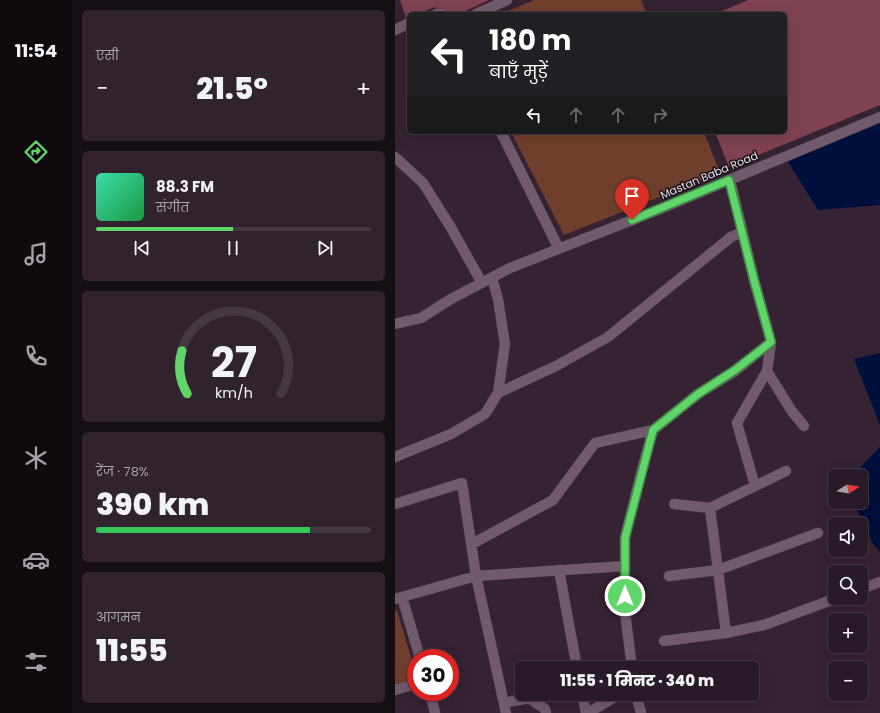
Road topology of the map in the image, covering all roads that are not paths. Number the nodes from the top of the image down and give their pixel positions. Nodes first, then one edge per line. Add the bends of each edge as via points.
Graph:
1 (507, 0) edge
2 (480, 12) edge
3 (407, 24) edge
4 (395, 30) edge
5 (880, 117) edge
6 (502, 134) edge
7 (395, 157) edge
8 (729, 180) junction
9 (742, 232) junction
10 (559, 249) junction
11 (492, 278) junction
12 (482, 283) junction
13 (395, 324) edge
14 (771, 342) junction
15 (767, 371) junction
16 (498, 392) junction
17 (804, 426) dead end
18 (653, 430) junction
19 (395, 457) edge
20 (786, 471) dead end
21 (755, 486) junction
22 (395, 504) edge
23 (673, 504) dead end
24 (710, 508) junction
25 (818, 533) dead end
26 (472, 544) junction
27 (625, 566) junction
28 (559, 570) junction
29 (718, 570) junction
30 (477, 576) junction
31 (669, 576) dead end
32 (880, 582) edge
33 (868, 586) edge
34 (399, 598) edge
35 (828, 601) edge
36 (726, 633) junction
37 (664, 640) dead end
38 (417, 649) edge
39 (576, 661) edge
40 (631, 661) edge
41 (407, 687) edge
42 (395, 690) edge
43 (432, 701) edge
44 (584, 701) edge
45 (608, 701) edge
46 (638, 701) edge
47 (505, 708) edge
48 (435, 713) edge
49 (546, 713) edge
50 (587, 713) edge
51 (641, 713) edge

1 - 2 street
3 - 4 street
5 - 8 street, Mastan Baba Road
6 - 10 street
7 - 12 street via 423,183
8 - 9 street
8 - 10 street, Mastan Baba Road
9 - 14 street
9 - 16 street via 731,237 608,337 556,366
10 - 11 street, Mastan Baba Road via 510,268
11 - 12 street, Mastan Baba Road
11 - 16 street via 505,344
12 - 13 street, Mastan Baba Road via 421,318
14 - 15 street
14 - 18 street
15 - 17 street
15 - 21 street via 737,423
16 - 19 street via 485,414 451,434
18 - 26 street via 595,443 553,500
18 - 27 street via 625,538
20 - 21 street
21 - 24 street
22 - 26 street via 463,483
23 - 24 street
24 - 29 street
25 - 29 street
26 - 30 street
27 - 28 street
27 - 40 street via 625,612
28 - 30 street
28 - 39 street
29 - 31 street
29 - 36 street
30 - 34 street
30 - 47 street
32 - 33 street
34 - 38 street
35 - 36 street via 764,625
36 - 37 street
41 - 42 street
43 - 48 street
44 - 50 street
45 - 50 street
46 - 51 street
47 - 49 street via 529,698 545,708

